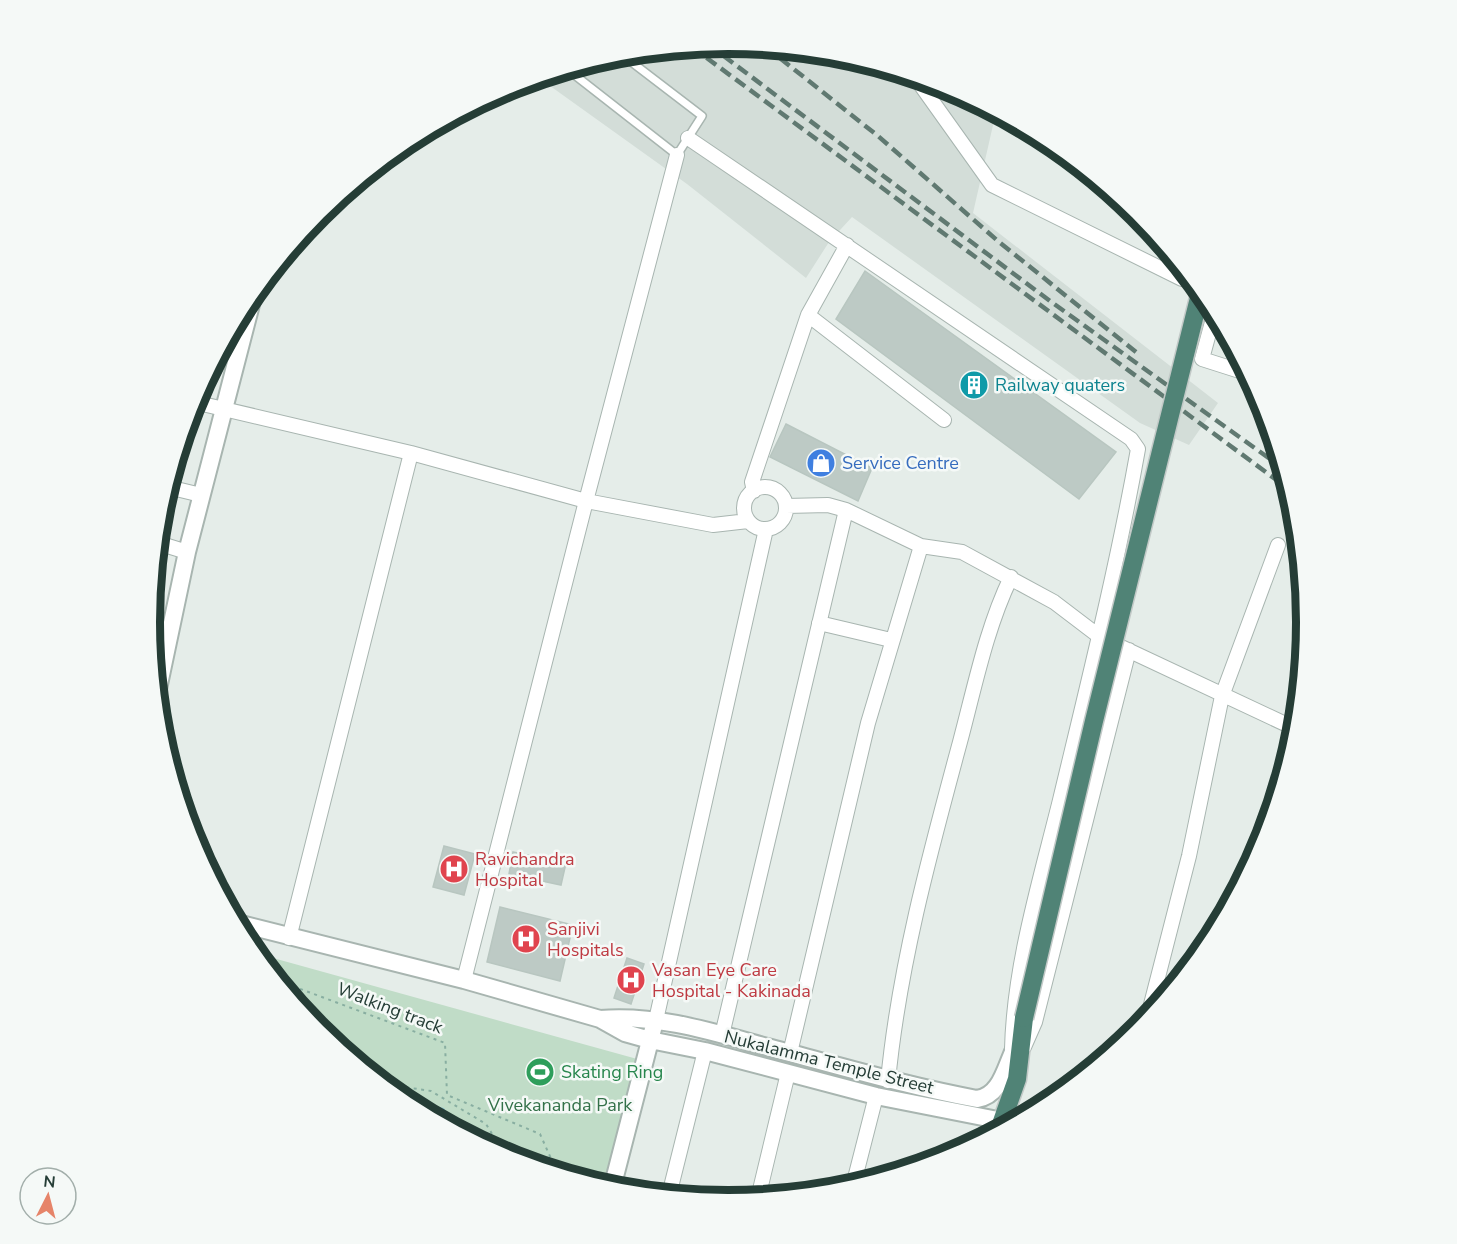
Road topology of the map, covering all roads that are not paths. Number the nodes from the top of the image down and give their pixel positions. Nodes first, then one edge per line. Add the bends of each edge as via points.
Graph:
1 (632, 63) edge
2 (575, 75) edge
3 (923, 89) edge
4 (688, 138) junction
5 (677, 155) junction
6 (847, 244) junction
7 (1181, 278) edge
8 (1198, 302) edge
9 (808, 315) junction
10 (246, 323) edge
11 (1212, 324) edge
12 (1238, 370) edge
13 (204, 405) edge
14 (222, 410) junction
15 (944, 420) dead end
16 (411, 453) junction
17 (176, 489) edge
18 (754, 490) junction
19 (201, 495) junction
20 (585, 501) junction
21 (786, 506) junction
22 (846, 510) junction
23 (748, 521) junction
24 (766, 529) junction
25 (165, 545) edge
26 (1278, 545) dead end
27 (921, 546) junction
28 (187, 552) junction
29 (1011, 577) junction
30 (819, 623) junction
31 (1100, 638) junction
32 (891, 640) junction
33 (1129, 650) junction
34 (163, 666) edge
35 (1222, 696) junction
36 (1287, 725) edge
37 (249, 927) edge
38 (289, 938) junction
39 (464, 980) junction
40 (1152, 1001) edge
41 (600, 1019) junction
42 (656, 1020) junction
43 (722, 1035) junction
44 (650, 1040) junction
45 (1018, 1046) junction
46 (705, 1051) junction
47 (790, 1053) junction
48 (788, 1073) junction
49 (888, 1080) junction
50 (876, 1095) junction
51 (1006, 1117) edge
52 (996, 1122) edge
53 (856, 1175) edge
54 (615, 1178) edge
55 (671, 1187) edge
56 (760, 1189) edge

1 - 4 lane via 702,116
2 - 5 lane
3 - 7 street via 992,185
4 - 5 lane
4 - 6 street
5 - 20 street
6 - 9 street
6 - 31 street via 1131,439 1138,449
8 - 45 highway, bridge
9 - 15 street
9 - 18 street via 752,482
10 - 14 street
11 - 12 street via 1202,359
13 - 14 street
14 - 16 street
14 - 19 street
16 - 20 street
16 - 38 street
17 - 19 street
18 - 21 street via 774,489
18 - 23 street via 744,508
19 - 28 street
20 - 23 street via 713,525
20 - 39 street
21 - 22 street via 828,505
21 - 24 street via 779,524
22 - 27 street
22 - 30 street
23 - 24 street
24 - 42 street
25 - 28 street
26 - 35 street
27 - 29 street via 962,552
27 - 32 street
28 - 34 street
29 - 31 street via 1054,602
29 - 49 street via 994,613 946,794 899,992
30 - 32 street
30 - 43 street
31 - 33 street
31 - 45 street via 1032,913 1012,1015
32 - 47 street
33 - 35 street
33 - 45 street via 1035,1022
35 - 36 street
35 - 40 street via 1189,856
37 - 38 street, Nukalamma Temple Street
38 - 39 street, Nukalamma Temple Street
39 - 41 street, Nukalamma Temple Street
41 - 42 street, Nukalamma Temple Street
41 - 44 street, Nukalamma Temple Street via 625,1033
42 - 43 street, Nukalamma Temple Street
42 - 44 street
43 - 47 street, Nukalamma Temple Street
44 - 46 street, Nukalamma Temple Street
44 - 54 street
45 - 49 street, Nukalamma Temple Street via 997,1089 988,1097 977,1099
45 - 51 highway via 1017,1079
46 - 48 street, Nukalamma Temple Street
46 - 55 street
47 - 49 street, Nukalamma Temple Street
48 - 50 street, Nukalamma Temple Street
48 - 56 street
50 - 52 street, Nukalamma Temple Street
50 - 53 street

